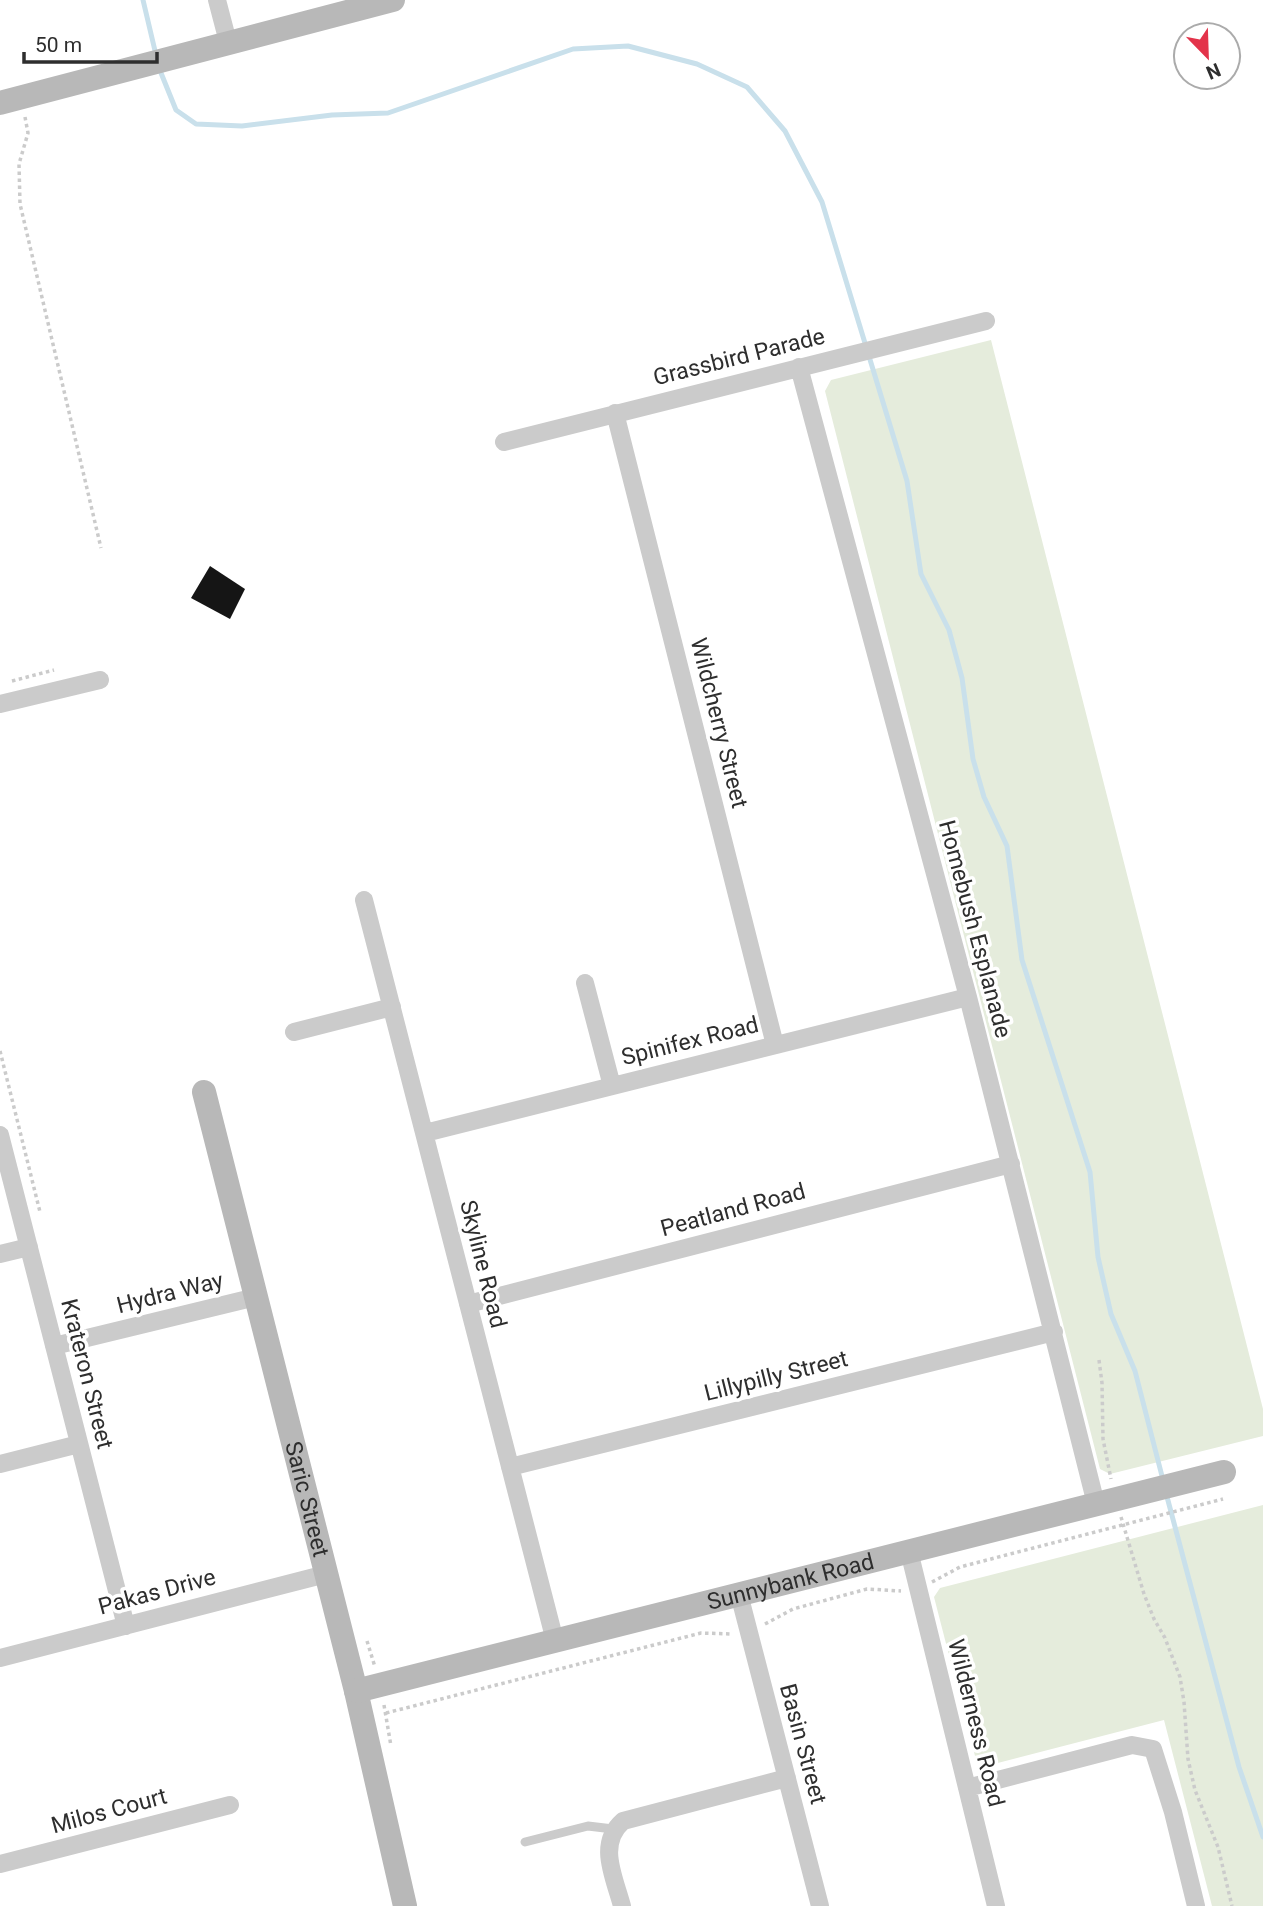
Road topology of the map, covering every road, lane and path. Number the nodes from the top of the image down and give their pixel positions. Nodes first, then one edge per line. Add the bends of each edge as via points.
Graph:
1 (218, 0) edge
2 (393, 0) edge
3 (228, 42) junction
4 (11, 100) edge
5 (986, 321) dead end
6 (799, 367) junction
7 (615, 413) junction
8 (504, 442) dead end
9 (101, 548) dead end
10 (54, 670) dead end
11 (100, 680) dead end
12 (0, 684) edge
13 (0, 704) edge
14 (364, 900) dead end
15 (585, 983) dead end
16 (968, 997) junction
17 (392, 1007) junction
18 (294, 1032) dead end
19 (775, 1045) junction
20 (0, 1051) edge
21 (612, 1086) junction
22 (204, 1092) dead end
23 (425, 1133) junction
24 (0, 1135) edge
25 (1011, 1164) junction
26 (42, 1223) dead end
27 (29, 1247) junction
28 (0, 1254) edge
29 (256, 1297) junction
30 (468, 1304) junction
31 (1054, 1332) junction
32 (54, 1346) junction
33 (1099, 1360) dead end
34 (79, 1444) junction
35 (0, 1464) edge
36 (510, 1467) junction
37 (1224, 1472) dead end
38 (1223, 1499) dead end
39 (1106, 1502) junction
40 (1124, 1525) junction
41 (909, 1552) junction
42 (326, 1574) junction
43 (918, 1587) junction
44 (739, 1594) junction
45 (126, 1626) junction
46 (748, 1630) junction
47 (555, 1641) junction
48 (0, 1658) edge
49 (356, 1690) junction
50 (386, 1713) dead end
51 (787, 1778) junction
52 (967, 1788) junction
53 (230, 1805) dead end
54 (613, 1829) junction
55 (525, 1842) dead end
56 (0, 1864) edge
57 (405, 1906) edge
58 (622, 1906) edge
59 (820, 1906) edge
60 (996, 1906) edge
61 (1196, 1906) edge
62 (1232, 1906) edge

1 - 3 street
2 - 3 street
3 - 4 street
4 - 9 path via 28,134 19,164 20,204
5 - 6 street, Grassbird Parade
6 - 7 street, Grassbird Parade
6 - 16 street, Homebush Esplanade
7 - 8 street, Grassbird Parade
7 - 19 street, Wildcherry Street
10 - 12 path
11 - 13 street
14 - 17 street, Skyline Road
15 - 21 street
16 - 19 street, Spinifex Road
16 - 25 street, Homebush Esplanade
17 - 18 street
17 - 23 street, Skyline Road
19 - 21 street, Spinifex Road
20 - 26 path
21 - 23 street, Spinifex Road
22 - 29 street, Saric Street
23 - 30 street, Skyline Road
24 - 27 street, Krateron Street
25 - 30 street, Peatland Road
25 - 31 street, Homebush Esplanade
27 - 28 street
27 - 32 street, Krateron Street
29 - 32 street, Hydra Way
29 - 42 street, Saric Street
30 - 36 street, Skyline Road
31 - 36 street, Lillypilly Street
31 - 39 street, Homebush Esplanade
32 - 34 street, Krateron Street
33 - 39 path
34 - 35 street
34 - 45 street, Krateron Street
36 - 47 street, Skyline Road
37 - 39 street, Sunnybank Road
38 - 40 path
39 - 40 path
39 - 41 street, Sunnybank Road
40 - 43 path via 960,1567
40 - 62 path via 1144,1594 1180,1677 1195,1790 1218,1847
41 - 43 street, Wilderness Road
41 - 44 street, Sunnybank Road
42 - 45 street, Pakas Drive
42 - 49 street, Saric Street
43 - 46 path via 896,1592 867,1589 793,1609
43 - 52 street, Wilderness Road
44 - 46 street, Basin Street
44 - 47 street, Sunnybank Road
45 - 48 street, Pakas Drive
46 - 50 path via 701,1633
46 - 51 street, Basin Street
47 - 49 street, Sunnybank Road
49 - 57 street, Saric Street
51 - 54 street via 623,1821
51 - 59 street, Basin Street
52 - 60 street, Wilderness Road
52 - 61 street via 1132,1745 1153,1749
53 - 56 street, Milos Court
54 - 55 lane via 588,1826
54 - 58 street via 607,1846

